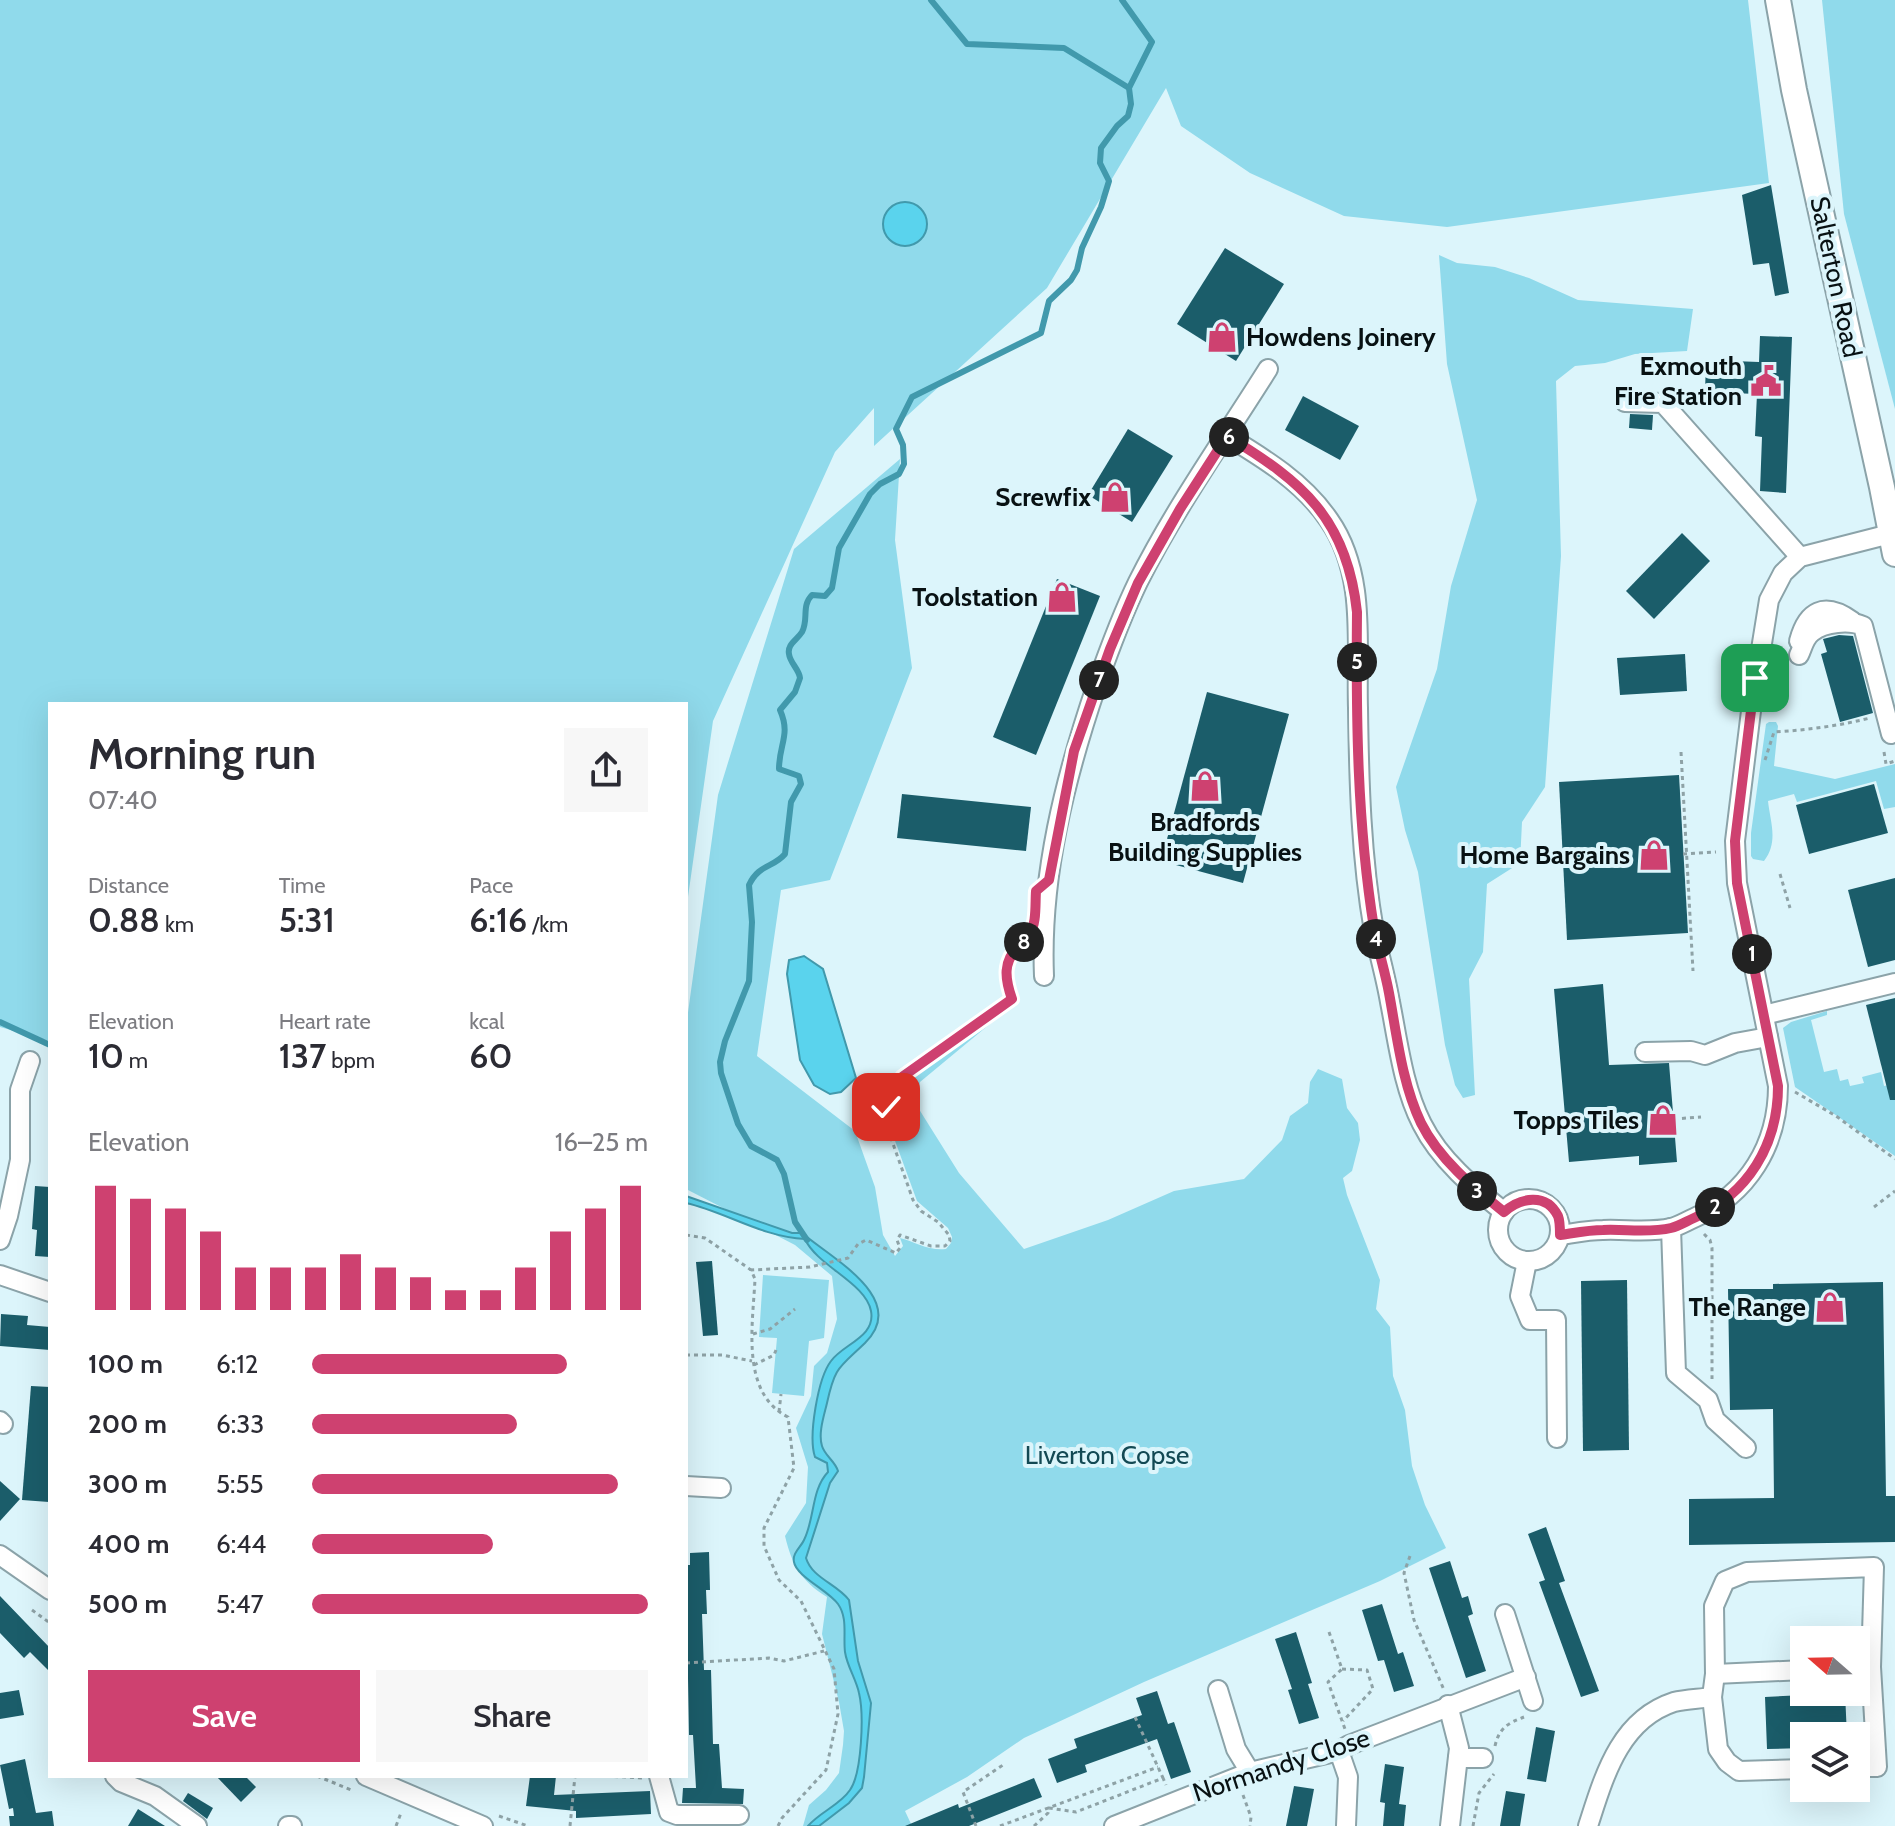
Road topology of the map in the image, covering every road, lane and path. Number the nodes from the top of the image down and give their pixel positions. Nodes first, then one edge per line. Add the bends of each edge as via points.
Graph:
1 (1778, 0) edge
2 (1268, 369) dead end
3 (1625, 402) dead end
4 (1227, 436) junction
5 (1893, 544) edge
6 (1800, 557) junction
7 (1799, 655) dead end
8 (1877, 716) dead end
9 (1886, 737) joint
10 (1681, 752) dead end
11 (1758, 761) dead end
12 (1895, 761) edge
13 (1716, 852) dead end
14 (1685, 854) junction
15 (1780, 874) dead end
16 (1790, 908) dead end
17 (1028, 939) dead end
18 (1693, 971) dead end
19 (1044, 976) dead end
20 (1895, 983) edge
21 (1764, 1015) junction
22 (1768, 1037) junction
23 (1645, 1052) dead end
24 (30, 1061) dead end
25 (1778, 1086) junction
26 (1701, 1117) dead end
27 (1674, 1119) dead end
28 (1895, 1159) edge
29 (1895, 1191) edge
30 (1874, 1207) dead end
31 (1504, 1212) junction
32 (1671, 1228) junction
33 (1704, 1234) dead end
34 (688, 1235) edge
35 (1560, 1235) junction
36 (0, 1240) edge
37 (1527, 1261) junction
38 (751, 1270) junction
39 (0, 1275) edge
40 (48, 1291) edge
41 (795, 1309) dead end
42 (753, 1334) junction
43 (776, 1350) dead end
44 (688, 1355) edge
45 (753, 1363) junction
46 (781, 1394) dead end
47 (1706, 1398) junction
48 (779, 1412) junction
49 (1557, 1438) dead end
50 (1746, 1448) dead end
51 (688, 1486) edge
52 (721, 1488) dead end
53 (0, 1555) edge
54 (1410, 1556) dead end
55 (48, 1589) edge
56 (32, 1610) dead end
57 (1505, 1614) dead end
58 (48, 1622) edge
59 (1868, 1626) edge
60 (1329, 1632) dead end
61 (824, 1651) junction
62 (688, 1663) edge
63 (1342, 1669) junction
64 (1790, 1671) edge
65 (1715, 1674) junction
66 (1526, 1677) junction
67 (1218, 1690) dead end
68 (1712, 1697) junction
69 (1533, 1701) dead end
70 (1450, 1704) junction
71 (1869, 1706) edge
72 (1135, 1717) dead end
73 (1342, 1722) junction
74 (1344, 1748) junction
75 (1458, 1758) junction
76 (1490, 1764) joint
77 (1003, 1765) dead end
78 (1158, 1767) junction
79 (1870, 1767) edge
80 (1790, 1769) edge
81 (1243, 1775) junction
82 (117, 1778) edge
83 (371, 1778) edge
84 (575, 1778) edge
85 (626, 1778) edge
86 (1163, 1778) junction
87 (656, 1781) edge
88 (1172, 1801) junction
89 (1049, 1808) junction
90 (401, 1813) dead end
91 (739, 1815) dead end
92 (197, 1826) edge
93 (396, 1826) edge
94 (483, 1826) edge
95 (570, 1826) edge
96 (778, 1826) edge
97 (976, 1826) edge
98 (1000, 1826) edge
99 (1034, 1826) edge
100 (1114, 1826) edge
101 (1250, 1826) edge
102 (1346, 1826) edge
103 (1450, 1826) edge
104 (1473, 1826) edge
105 (1588, 1826) edge

1 - 5 main road, Salterton Road
2 - 4 street
3 - 6 street via 1663,403
4 - 19 street via 1138,583 1074,751 1045,900
4 - 31 street via 1300,487 1330,521 1347,558 1357,612 1358,765 1366,866 1403,1070 1422,1124 1451,1165
5 - 6 street
6 - 21 street via 1783,573 1769,600 1735,841 1737,883
7 - 9 street via 1814,629 1852,621 1863,626
8 - 11 path via 1774,732 1764,762
9 - 12 path via 1886,764
10 - 14 path
13 - 14 path
14 - 18 path
15 - 16 path
17 - 38 path via 1009,959 1005,978 1012,999 902,1077 886,1107 886,1124 913,1200 950,1241 931,1246 900,1235 900,1250 893,1253 866,1240 848,1258 810,1267
20 - 21 street
21 - 22 street
22 - 23 street via 1705,1055
22 - 25 street
24 - 36 street via 20,1090 20,1160
25 - 28 path via 1836,1116
25 - 32 street via 1778,1113 1754,1170 1735,1193
26 - 27 path
29 - 30 path
31 - 35 street via 1530,1198 1545,1202 1558,1216
31 - 37 street via 1499,1237 1514,1257
32 - 35 street
32 - 47 street via 1676,1373
33 - 47 path via 1710,1240 1712,1264 1712,1392
34 - 38 path via 705,1238
35 - 37 street via 1548,1254
37 - 49 street via 1520,1296 1530,1320 1556,1320
38 - 42 path
39 - 40 street
41 - 42 path via 770,1329
42 - 45 path
43 - 45 path
44 - 45 path via 722,1355
45 - 48 path via 768,1403
46 - 48 path
47 - 50 street via 1715,1420
48 - 61 path via 788,1417 794,1468 764,1528 764,1546 779,1580 801,1601
51 - 52 street
53 - 55 street
54 - 70 path via 1404,1573 1417,1632
56 - 58 path
57 - 66 street
59 - 65 street via 1874,1567 1747,1572 1725,1581 1714,1606
60 - 63 path
61 - 62 path via 784,1661
61 - 96 path via 834,1669 838,1714 826,1770
63 - 73 path via 1328,1682
63 - 73 path via 1367,1670 1373,1689
64 - 65 street
65 - 68 street
66 - 69 street
66 - 70 street, Normandy Close
67 - 81 street
68 - 80 street via 1718,1749 1727,1762 1739,1771
68 - 105 street via 1676,1701 1631,1729 1613,1755
70 - 74 street, Normandy Close
70 - 75 street
71 - 79 street via 1877,1767
72 - 78 path
73 - 74 path
74 - 81 street, Normandy Close
74 - 102 street
75 - 76 street
75 - 103 street
76 - 104 path
77 - 97 path via 963,1792
78 - 86 path
78 - 89 path
81 - 88 street, Normandy Close
81 - 101 path
82 - 92 street via 155,1796
83 - 94 street
84 - 95 path
85 - 87 path
86 - 88 path
86 - 89 path via 1076,1812
87 - 91 street via 669,1812
88 - 100 street, Normandy Close
89 - 98 path
89 - 99 path
90 - 93 path

